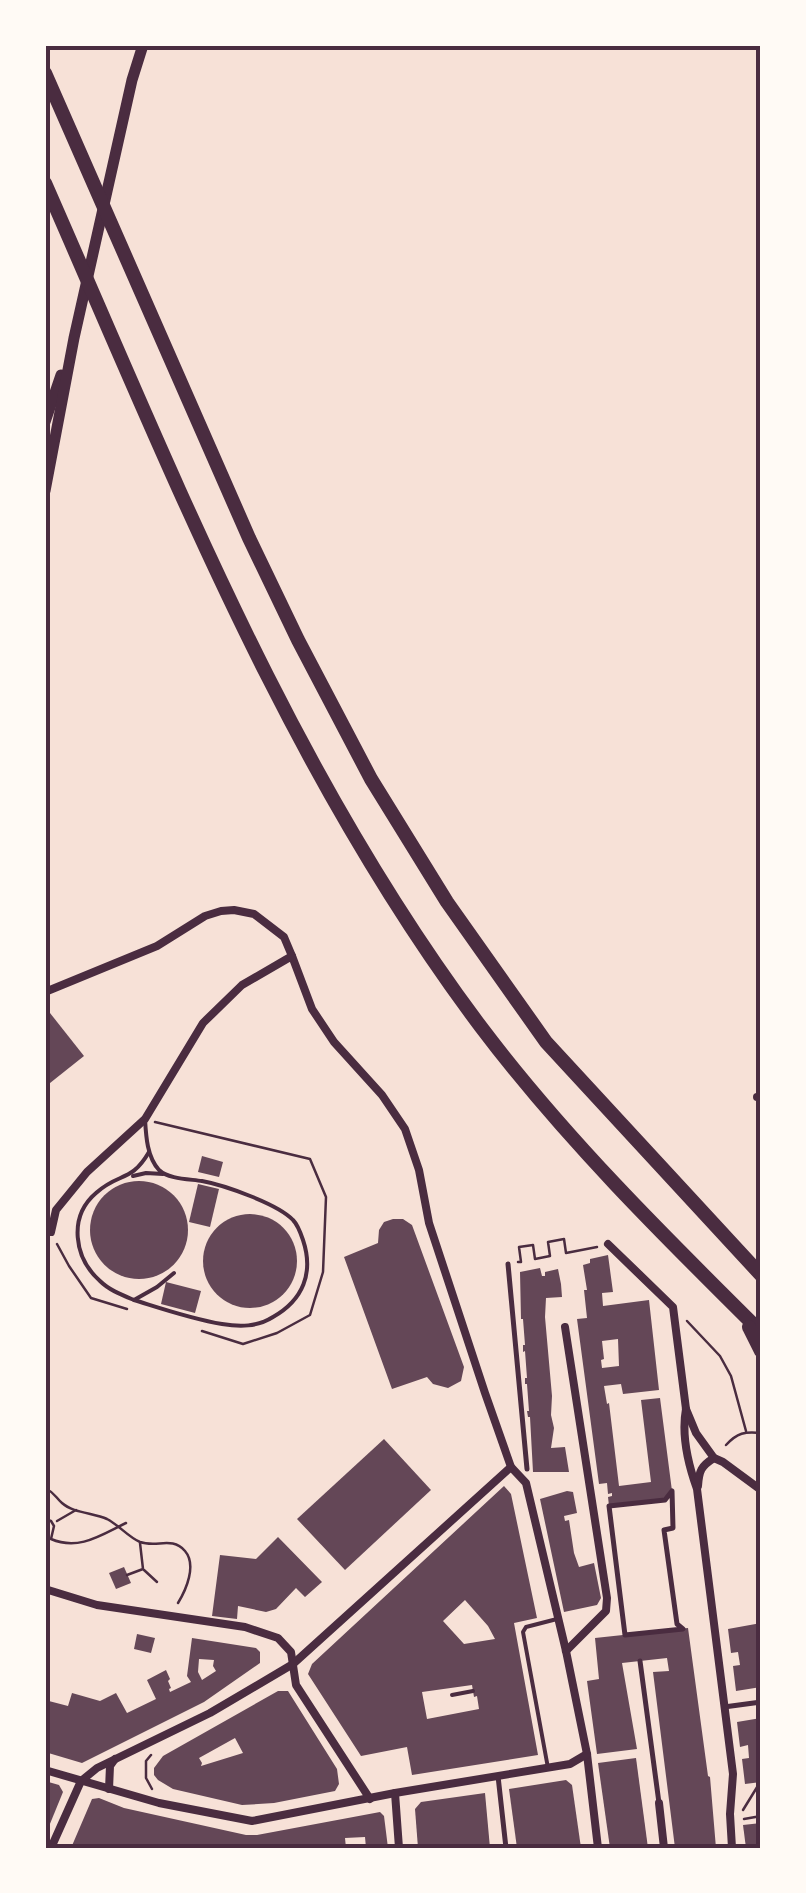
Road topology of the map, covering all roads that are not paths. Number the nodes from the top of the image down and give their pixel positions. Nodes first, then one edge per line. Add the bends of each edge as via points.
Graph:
1 (144, 45) edge
2 (45, 73) edge
3 (45, 184) edge
4 (74, 338) junction
5 (45, 422) edge
6 (45, 491) edge
7 (292, 956) junction
8 (45, 992) edge
9 (145, 1119) junction
10 (149, 1152) junction
11 (163, 1174) junction
12 (126, 1177) junction
13 (51, 1232) road end
14 (608, 1244) road end
15 (508, 1264) road end
16 (174, 1273) dead end
17 (761, 1275) edge
18 (134, 1300) junction
19 (742, 1313) junction
20 (565, 1327) dead end
21 (761, 1332) edge
22 (761, 1352) edge
23 (686, 1409) junction
24 (714, 1458) junction
25 (511, 1467) junction
26 (527, 1469) dead end
27 (697, 1489) junction
28 (761, 1490) edge
29 (45, 1589) edge
30 (558, 1619) junction
31 (626, 1635) joint
32 (566, 1650) junction
33 (640, 1661) dead end
34 (293, 1664) junction
35 (473, 1691) dead end
36 (452, 1695) dead end
37 (761, 1702) edge
38 (724, 1708) junction
39 (587, 1754) junction
40 (115, 1759) junction
41 (548, 1768) junction
42 (45, 1770) edge
43 (498, 1776) junction
44 (81, 1780) junction
45 (109, 1789) junction
46 (394, 1794) junction
47 (370, 1800) junction
48 (659, 1804) joint
49 (50, 1848) edge
50 (398, 1848) edge
51 (506, 1848) edge
52 (598, 1848) edge
53 (664, 1848) edge
54 (732, 1848) edge

1 - 4 main road
2 - 17 highway via 249,538 371,779 546,1042
3 - 19 highway via 212,558 333,800 410,924 523,1081
4 - 5 main road
4 - 6 main road
7 - 8 street via 284,937 254,914 221,911 158,946
7 - 9 street via 242,985 202,1023
7 - 25 street via 312,1009 405,1129
9 - 10 lane
9 - 13 street via 87,1172 56,1210
10 - 11 lane
10 - 12 lane
11 - 12 lane
11 - 18 lane via 232,1190 292,1219 305,1246 304,1289 290,1306 247,1327
12 - 18 lane via 92,1196 76,1230 88,1268
14 - 23 street via 673,1307
15 - 26 street
16 - 18 lane
19 - 21 highway
19 - 22 highway
20 - 32 street via 608,1598 606,1611
23 - 24 street
23 - 27 street via 689,1468
24 - 27 street via 698,1473
24 - 28 street
25 - 30 street via 526,1483
25 - 34 street
27 - 38 street
29 - 34 street via 97,1605 245,1627 278,1638
30 - 32 street
30 - 41 lane via 523,1632
31 - 31 street via 610,1506 665,1500 672,1492 674,1528 664,1530 683,1629
32 - 39 street
33 - 48 street
34 - 40 street
34 - 47 street via 296,1685
35 - 36 lane
37 - 38 street
38 - 54 street via 733,1774
39 - 41 street
39 - 52 street
40 - 44 street
40 - 45 street
41 - 43 street
42 - 44 street
43 - 46 street
43 - 51 street
44 - 45 street
44 - 49 street
45 - 47 street via 252,1820
46 - 47 street
46 - 50 street
48 - 53 street

